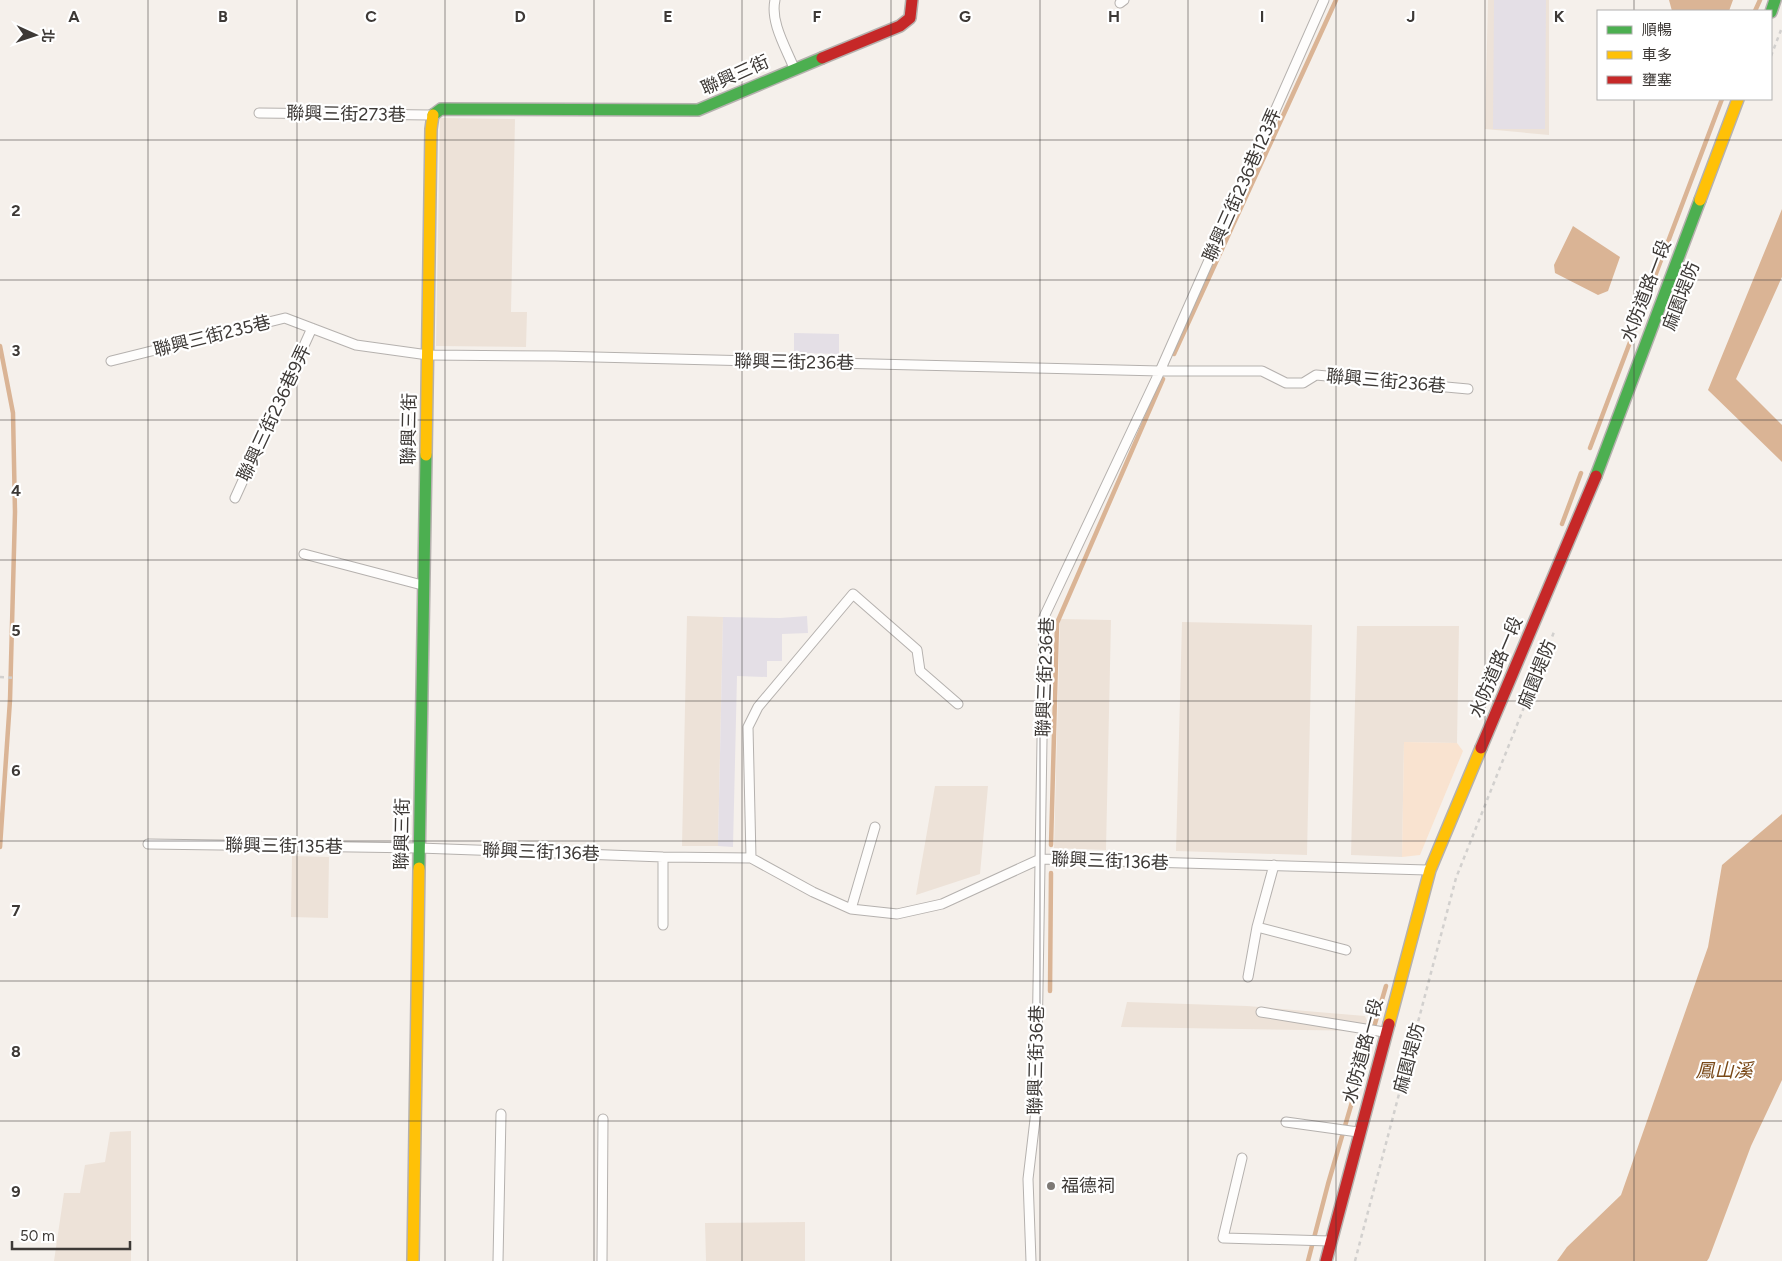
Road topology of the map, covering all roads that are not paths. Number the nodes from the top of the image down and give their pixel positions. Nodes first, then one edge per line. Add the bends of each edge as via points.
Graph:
1 (775, 0) edge
2 (912, 0) edge
3 (1324, 0) edge
4 (794, 68) junction
5 (1738, 100) edge
6 (259, 113) dead end
7 (433, 115) junction
8 (312, 328) junction
9 (428, 355) junction
10 (111, 361) dead end
11 (1160, 371) junction
12 (1468, 388) dead end
13 (235, 498) dead end
14 (304, 554) dead end
15 (424, 586) junction
16 (958, 704) dead end
17 (875, 827) dead end
18 (148, 844) dead end
19 (419, 848) junction
20 (663, 857) junction
21 (751, 858) junction
22 (1040, 859) junction
23 (1274, 865) junction
24 (1430, 870) junction
25 (850, 908) junction
26 (663, 926) dead end
27 (1257, 927) junction
28 (1346, 950) dead end
29 (1248, 977) dead end
30 (1261, 1012) dead end
31 (1384, 1032) junction
32 (501, 1114) dead end
33 (603, 1119) dead end
34 (1286, 1122) dead end
35 (1355, 1132) junction
36 (1242, 1158) dead end
37 (1326, 1241) junction
38 (414, 1261) edge
39 (498, 1261) edge
40 (602, 1261) edge
41 (1031, 1261) edge
42 (1326, 1261) edge

1 - 4 lane via 772,10
2 - 4 street, 聯興三街 via 910,18 900,26
3 - 11 lane, 聯興三街236巷123弄
4 - 7 street, 聯興三街 via 698,110 441,109
5 - 24 street, 水防道路一段 via 1597,472
6 - 7 lane, 聯興三街273巷
7 - 9 street, 聯興三街
8 - 9 lane, 聯興三街235巷 via 356,345
8 - 10 lane, 聯興三街235巷 via 285,318
8 - 13 lane, 聯興三街236巷9弄
9 - 11 lane, 聯興三街236巷
9 - 15 street, 聯興三街
11 - 12 lane, 聯興三街236巷 via 1262,371 1286,382 1303,383 1316,375
11 - 22 lane, 聯興三街236巷 via 1044,617
14 - 15 lane
15 - 19 street, 聯興三街
16 - 21 lane via 920,671 917,650 853,594 758,707 748,727
17 - 25 lane
18 - 19 lane, 聯興三街135巷
19 - 20 lane, 聯興三街136巷
19 - 38 street, 聯興三街
20 - 21 lane, 聯興三街136巷
20 - 26 lane
21 - 25 lane, 聯興三街136巷
22 - 23 lane, 聯興三街136巷
22 - 25 lane, 聯興三街136巷 via 942,904 897,914
22 - 41 lane, 聯興三街36巷 via 1036,1111 1028,1179
23 - 24 lane, 聯興三街136巷
23 - 27 lane
24 - 31 street, 水防道路一段
27 - 28 lane
27 - 29 lane
30 - 31 lane
31 - 35 street, 水防道路一段
32 - 39 lane
33 - 40 lane
34 - 35 lane
35 - 37 street, 水防道路一段
36 - 37 lane via 1223,1238
37 - 42 street, 水防道路一段

